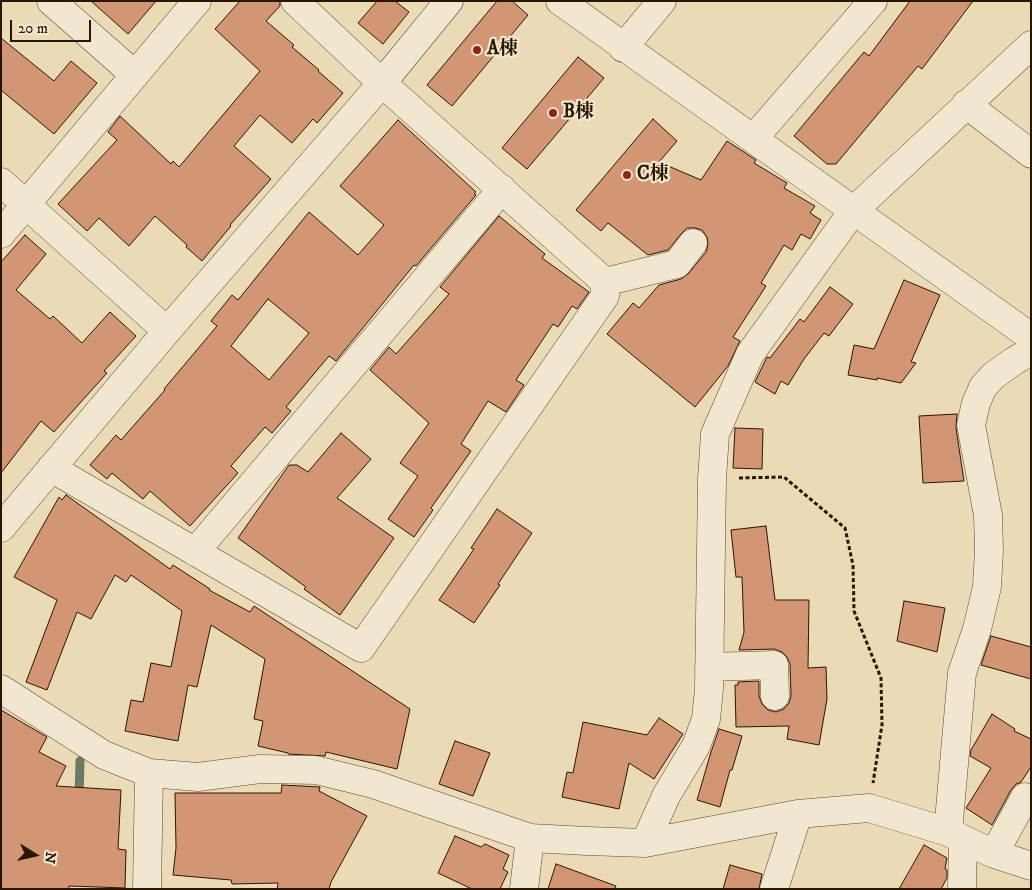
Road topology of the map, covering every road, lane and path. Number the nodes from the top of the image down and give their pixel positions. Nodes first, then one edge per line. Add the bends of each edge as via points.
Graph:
1 (51, 1) edge
2 (197, 1) edge
3 (295, 1) edge
4 (449, 1) edge
5 (560, 1) edge
6 (662, 1) edge
7 (873, 1) edge
8 (1031, 45) edge
9 (623, 48) junction
10 (135, 75) junction
11 (382, 83) junction
12 (966, 104) junction
13 (753, 140) junction
14 (1031, 154) edge
15 (1, 182) edge
16 (502, 189) junction
17 (26, 204) junction
18 (852, 211) junction
19 (1, 234) edge
20 (693, 243) dead end
21 (605, 282) junction
22 (168, 331) junction
23 (1031, 337) edge
24 (1031, 351) edge
25 (51, 468) junction
26 (712, 479) junction
27 (1, 528) edge
28 (194, 552) junction
29 (709, 667) junction
30 (1, 689) edge
31 (775, 696) dead end
32 (149, 773) junction
33 (1025, 797) dead end
34 (869, 808) junction
35 (798, 814) junction
36 (955, 836) junction
37 (530, 838) junction
38 (644, 842) junction
39 (994, 854) junction
40 (1031, 866) edge
41 (147, 889) edge
42 (524, 889) edge
43 (774, 889) edge
44 (962, 889) edge

1 - 10 street
2 - 10 street
3 - 11 street
4 - 11 street
5 - 9 street
6 - 9 street
7 - 13 street
8 - 12 street
9 - 13 street
10 - 17 street
11 - 16 street
11 - 22 street
12 - 14 street
12 - 18 street
13 - 18 street
15 - 17 street
16 - 21 street
16 - 28 street
17 - 19 street
17 - 22 street
18 - 23 street
18 - 26 street via 750,354 715,434
20 - 21 street via 677,264
21 - 28 street via 605,296 361,648
22 - 25 street
24 - 36 street via 1014,360 983,387 971,425 988,515 989,550 987,587 962,673
25 - 27 street
25 - 28 street
26 - 29 street
26 - 34 path via 784,477 845,528 853,565 854,611 881,678 882,725
29 - 31 street via 774,665
29 - 38 street via 706,719 696,746 666,796
30 - 32 street via 104,755
32 - 37 street via 198,777 260,769 316,770 373,784
32 - 41 street
33 - 39 street
34 - 35 street
34 - 36 street
35 - 38 street
35 - 43 street
36 - 39 street
36 - 44 street
37 - 38 street
37 - 42 street
39 - 40 street

